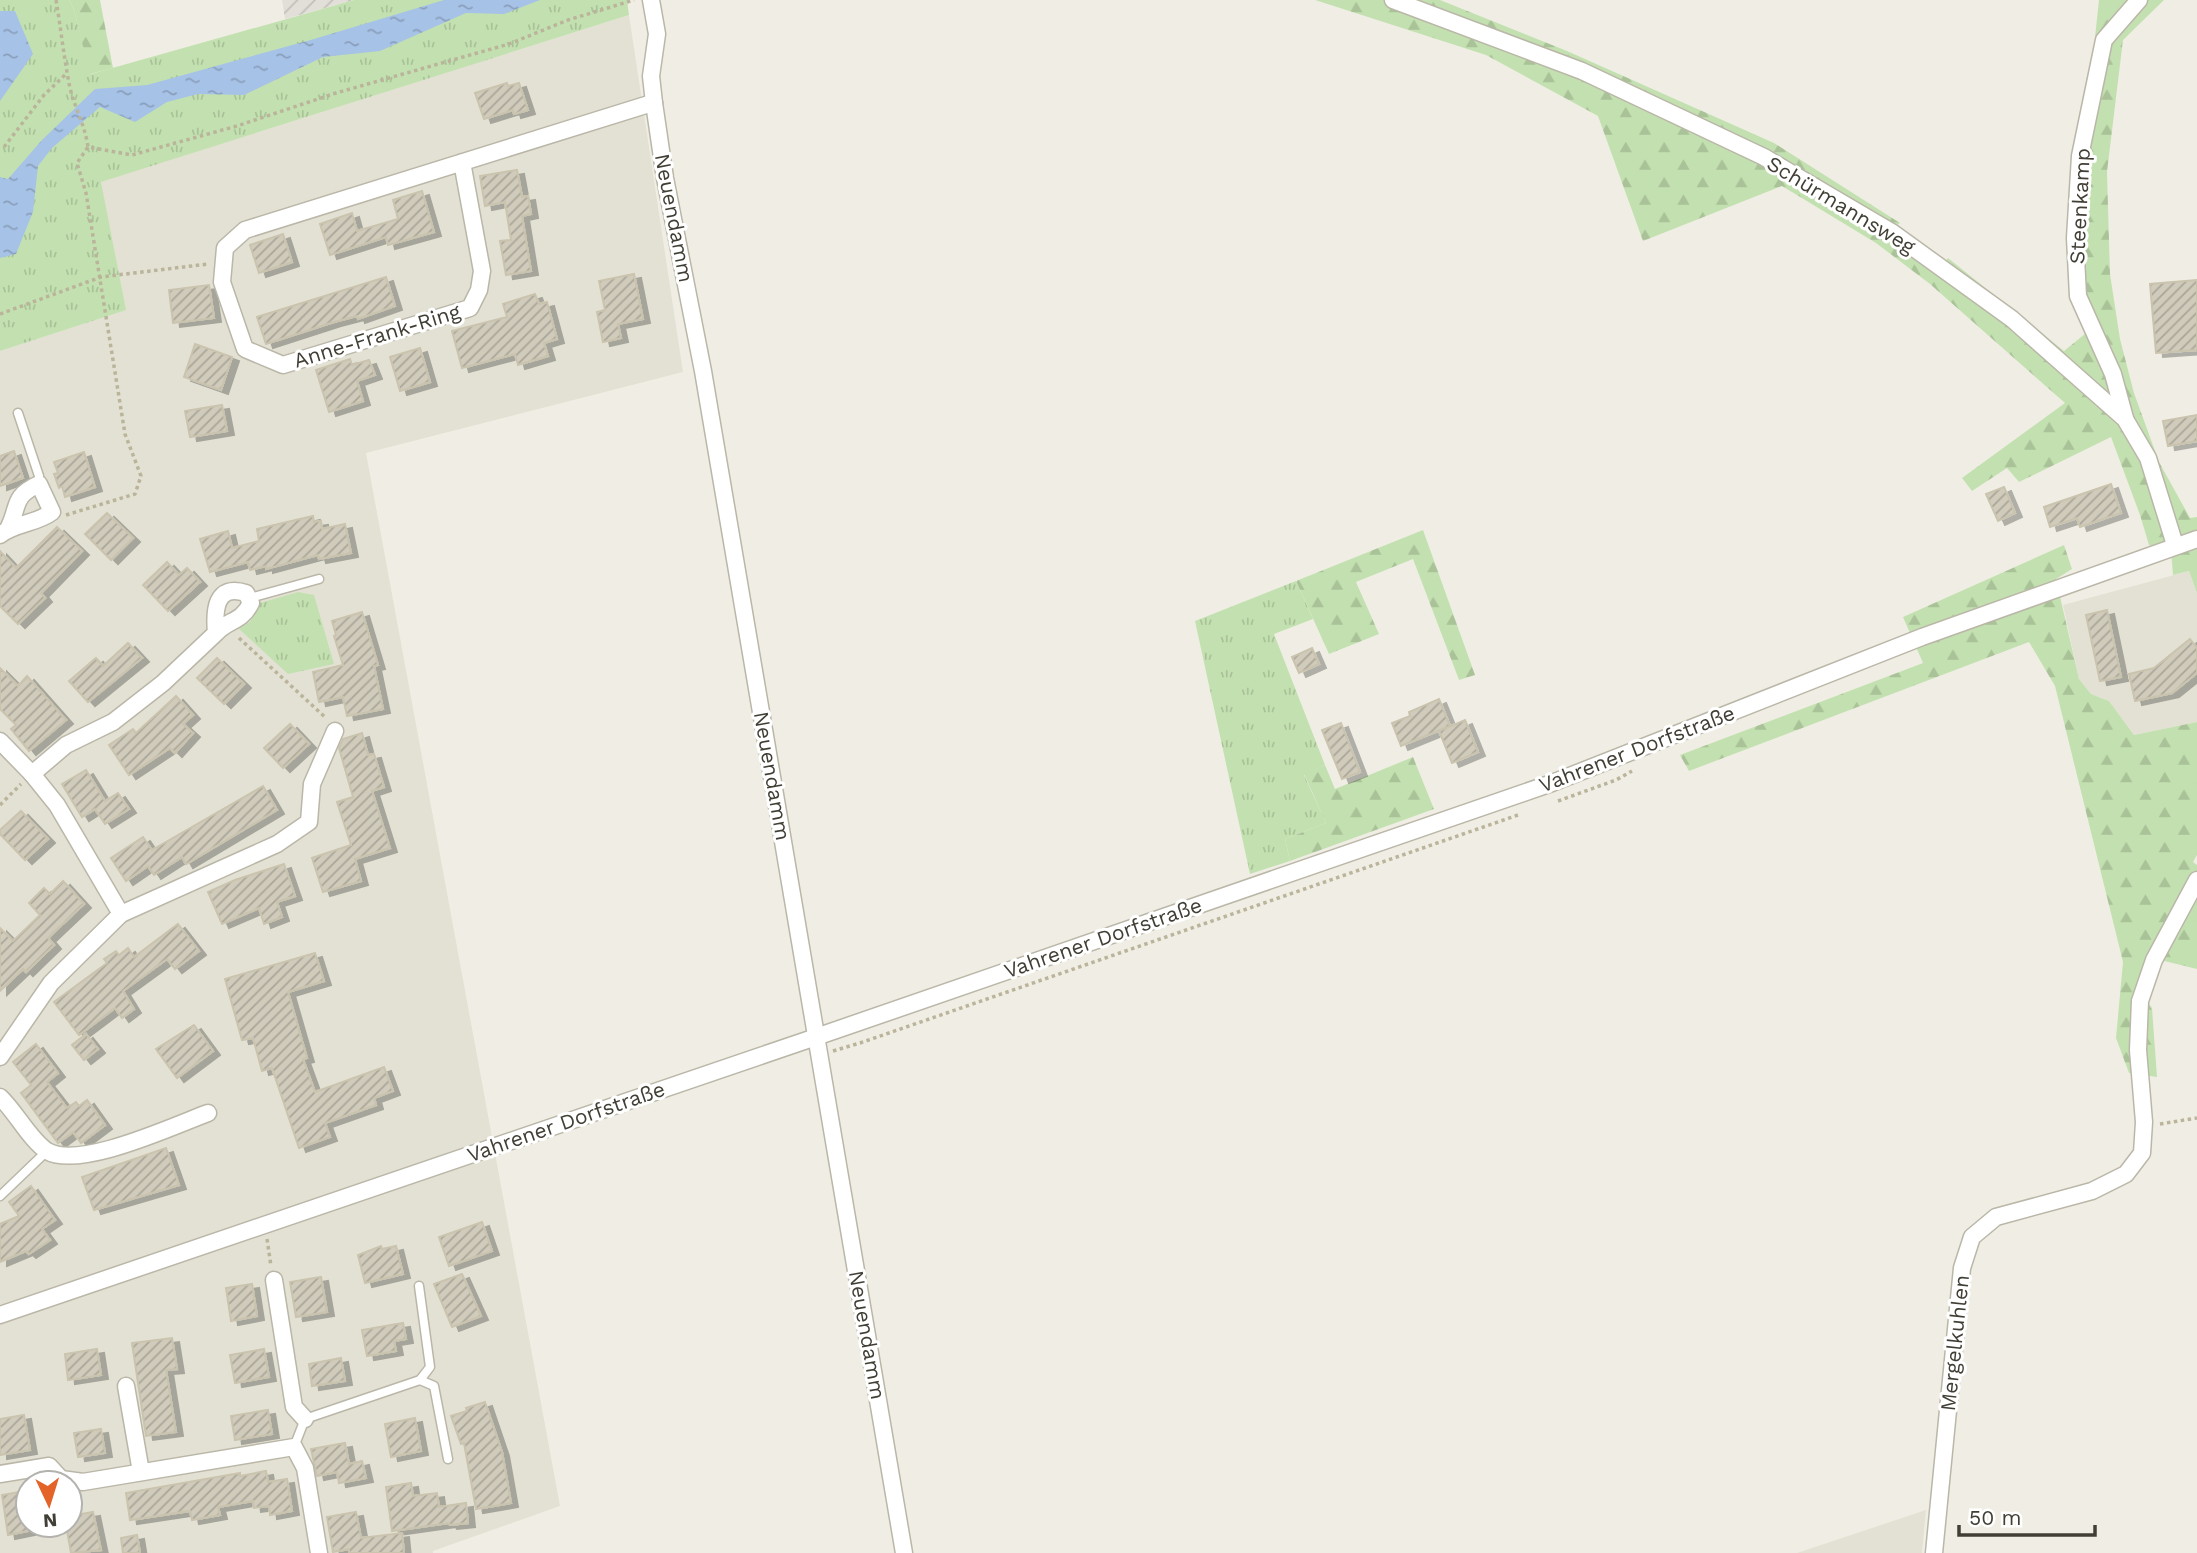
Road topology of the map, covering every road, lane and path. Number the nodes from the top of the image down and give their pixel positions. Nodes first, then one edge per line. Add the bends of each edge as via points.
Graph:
1 (56, 0) edge
2 (634, 0) edge
3 (651, 0) edge
4 (1392, 0) edge
5 (2139, 0) edge
6 (67, 73) junction
7 (654, 103) junction
8 (88, 146) junction
9 (4, 147) dead end
10 (462, 162) junction
11 (223, 262) junction
12 (101, 277) junction
13 (0, 314) edge
14 (18, 413) dead end
15 (2125, 419) junction
16 (39, 484) junction
17 (52, 512) junction
18 (4, 532) edge
19 (2197, 539) edge
20 (2175, 545) junction
21 (319, 579) dead end
22 (250, 598) junction
23 (221, 629) junction
24 (335, 731) joint
25 (0, 741) edge
26 (32, 774) junction
27 (0, 805) edge
28 (2197, 880) edge
29 (121, 914) junction
30 (816, 1037) junction
31 (2, 1049) edge
32 (0, 1097) edge
33 (208, 1113) dead end
34 (2197, 1118) edge
35 (2144, 1122) junction
36 (47, 1151) junction
37 (0, 1196) edge
38 (264, 1223) junction
39 (274, 1280) joint
40 (419, 1286) dead end
41 (0, 1315) edge
42 (420, 1380) junction
43 (126, 1386) dead end
44 (305, 1419) junction
45 (294, 1447) junction
46 (448, 1459) dead end
47 (141, 1472) junction
48 (0, 1474) edge
49 (319, 1553) edge
50 (904, 1553) edge
51 (1934, 1553) edge

1 - 6 path
2 - 8 path via 509,44 132,155
3 - 7 street, Neuendamm via 657,34 651,76
4 - 15 street, Schürmannsweg via 1582,71 1764,157 1892,233 2001,312
5 - 15 street, Steenkamp via 2104,40 2080,156 2075,238 2078,296 2113,374
6 - 8 path
6 - 9 path
7 - 10 street
7 - 30 street, Neuendamm
8 - 12 path via 77,163
10 - 11 street via 245,230 225,248
10 - 11 street, Anne-Frank-Ring via 482,271 470,307 283,365 245,349 222,282
11 - 12 path
12 - 13 path
12 - 17 path via 125,434 141,476 139,486 135,494 68,515
14 - 16 lane
15 - 20 street, Schürmannsweg via 2147,458
16 - 17 street
16 - 18 street via 16,502
17 - 18 street
19 - 20 street, Vahrener Dorfstraße
20 - 30 street, Vahrener Dorfstraße via 1922,637 1552,783
21 - 22 lane
22 - 23 street via 239,620
22 - 23 street via 236,590 221,597 216,607
23 - 24 path via 328,720
23 - 26 street via 113,722 66,745
24 - 29 street via 312,784 309,822 277,844
25 - 26 street
26 - 27 path
26 - 29 street via 57,805
28 - 35 street, Mergelkuhlen via 2154,960 2140,1001 2138,1050
29 - 31 street via 51,983
30 - 38 street, Vahrener Dorfstraße
30 - 50 street, Neuendamm
32 - 36 street
33 - 36 street via 92,1154 79,1157
34 - 35 path
35 - 51 street, Mergelkuhlen via 2142,1153 2126,1174 2092,1191 1996,1217 1972,1237 1962,1268
36 - 37 lane
38 - 39 path
38 - 41 street, Vahrener Dorfstraße
39 - 44 street via 294,1407
40 - 42 lane via 430,1367
42 - 44 lane
42 - 46 lane via 433,1386
43 - 47 street
44 - 45 lane
45 - 47 street
45 - 49 street via 305,1468
47 - 48 street via 83,1482 61,1479 49,1466

